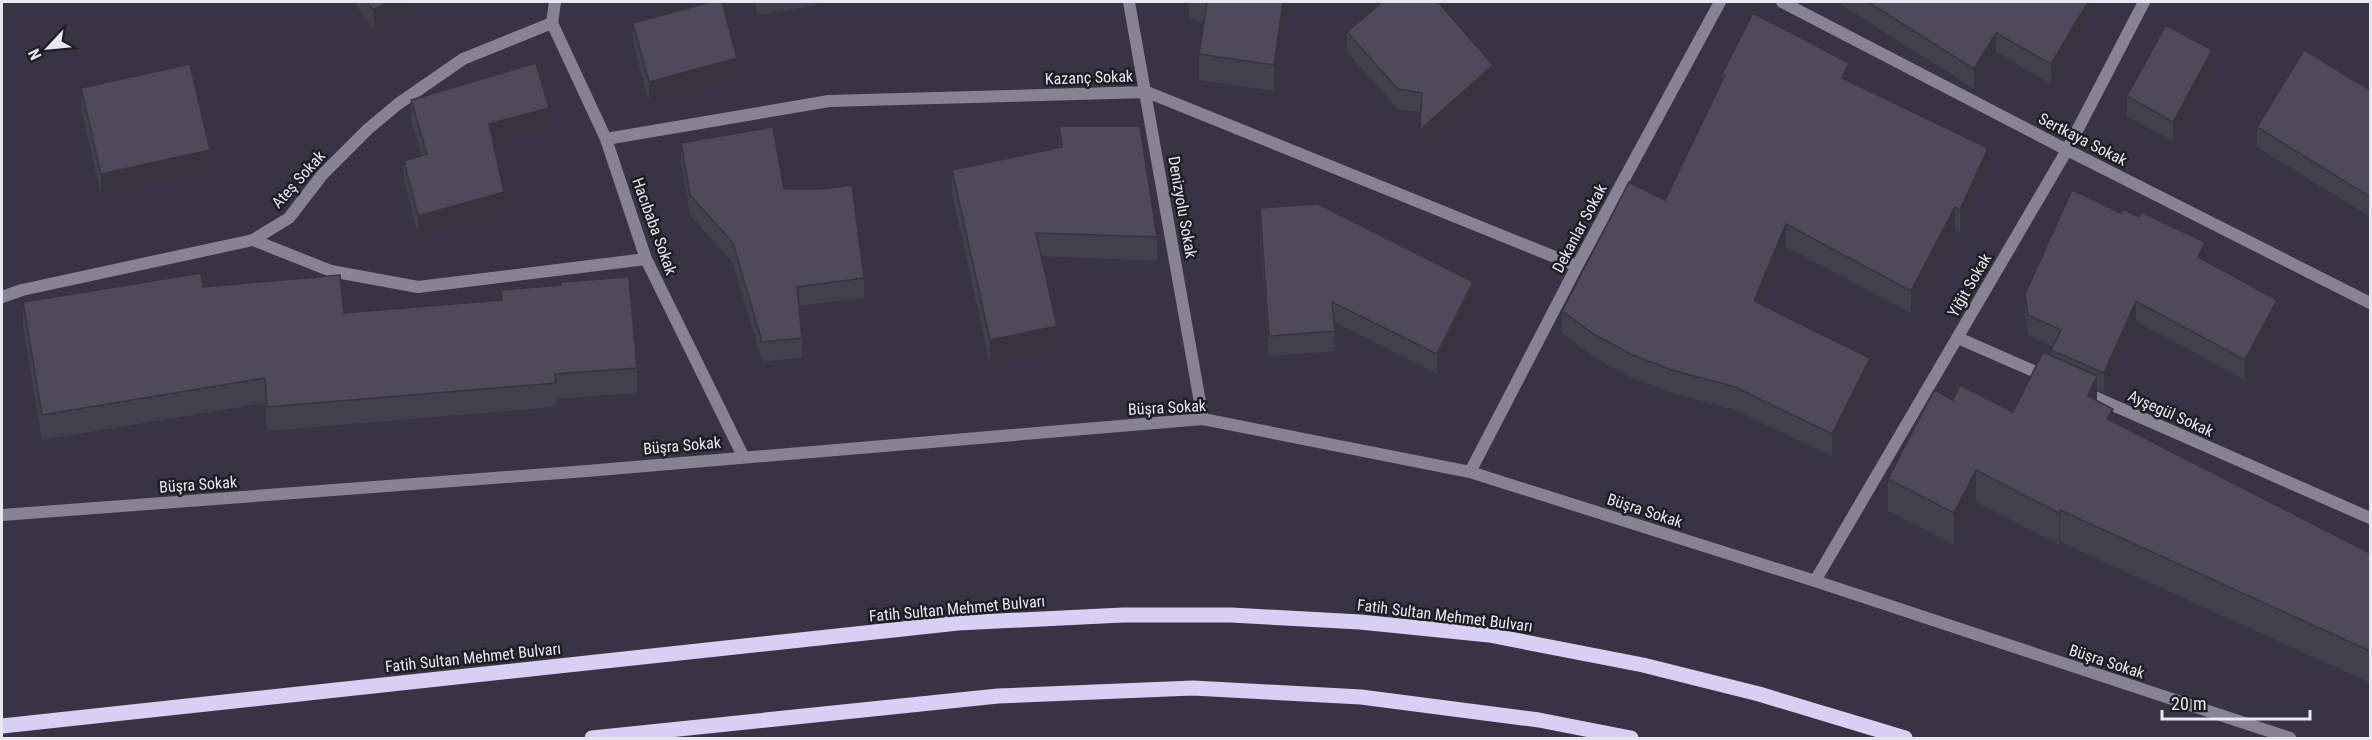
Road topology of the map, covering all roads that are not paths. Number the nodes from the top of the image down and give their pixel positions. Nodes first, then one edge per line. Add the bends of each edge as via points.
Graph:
1 (555, 2) edge
2 (1130, 2) edge
3 (1720, 2) edge
4 (1782, 2) edge
5 (2144, 2) edge
6 (552, 23) junction
7 (1146, 92) junction
8 (606, 139) junction
9 (2067, 150) junction
10 (253, 240) junction
11 (646, 259) junction
12 (1577, 266) junction
13 (2, 297) edge
14 (2370, 303) edge
15 (1958, 338) junction
16 (1203, 419) junction
17 (743, 456) junction
18 (1470, 472) junction
19 (2, 515) edge
20 (2370, 518) edge
21 (1815, 581) junction
22 (2, 726) edge
23 (592, 738) edge
24 (1631, 738) edge
25 (1905, 738) edge
26 (2290, 738) edge

1 - 6 street
2 - 7 street, Denizyolu Sokak
3 - 12 street, Dekanlar Sokak
4 - 9 street, Sertkaya Sokak
5 - 9 street, Yiğit Sokak
6 - 8 street, Hacıbaba Sokak
6 - 10 street, Ateş Sokak via 463,59 398,104 322,176 289,218
7 - 8 street, Kazanç Sokak via 829,101
7 - 12 street, Kazanç Sokak
7 - 16 street, Denizyolu Sokak
8 - 11 street, Hacıbaba Sokak
9 - 14 street, Sertkaya Sokak
9 - 15 street, Yiğit Sokak
10 - 11 street via 331,271 418,287
10 - 13 street, Ateş Sokak
11 - 17 street, Hacıbaba Sokak
12 - 18 street, Dekanlar Sokak
15 - 20 street, Ayşegül Sokak
15 - 21 street, Yiğit Sokak
16 - 17 street, Büşra Sokak
16 - 18 street, Büşra Sokak
17 - 19 street, Büşra Sokak
18 - 21 street, Büşra Sokak
21 - 26 street, Büşra Sokak
22 - 25 main road, Fatih Sultan Mehmet Bulvarı via 958,623 1123,615 1231,615 1489,635 1664,670
23 - 24 main road via 998,696 1193,688 1361,697 1539,720

